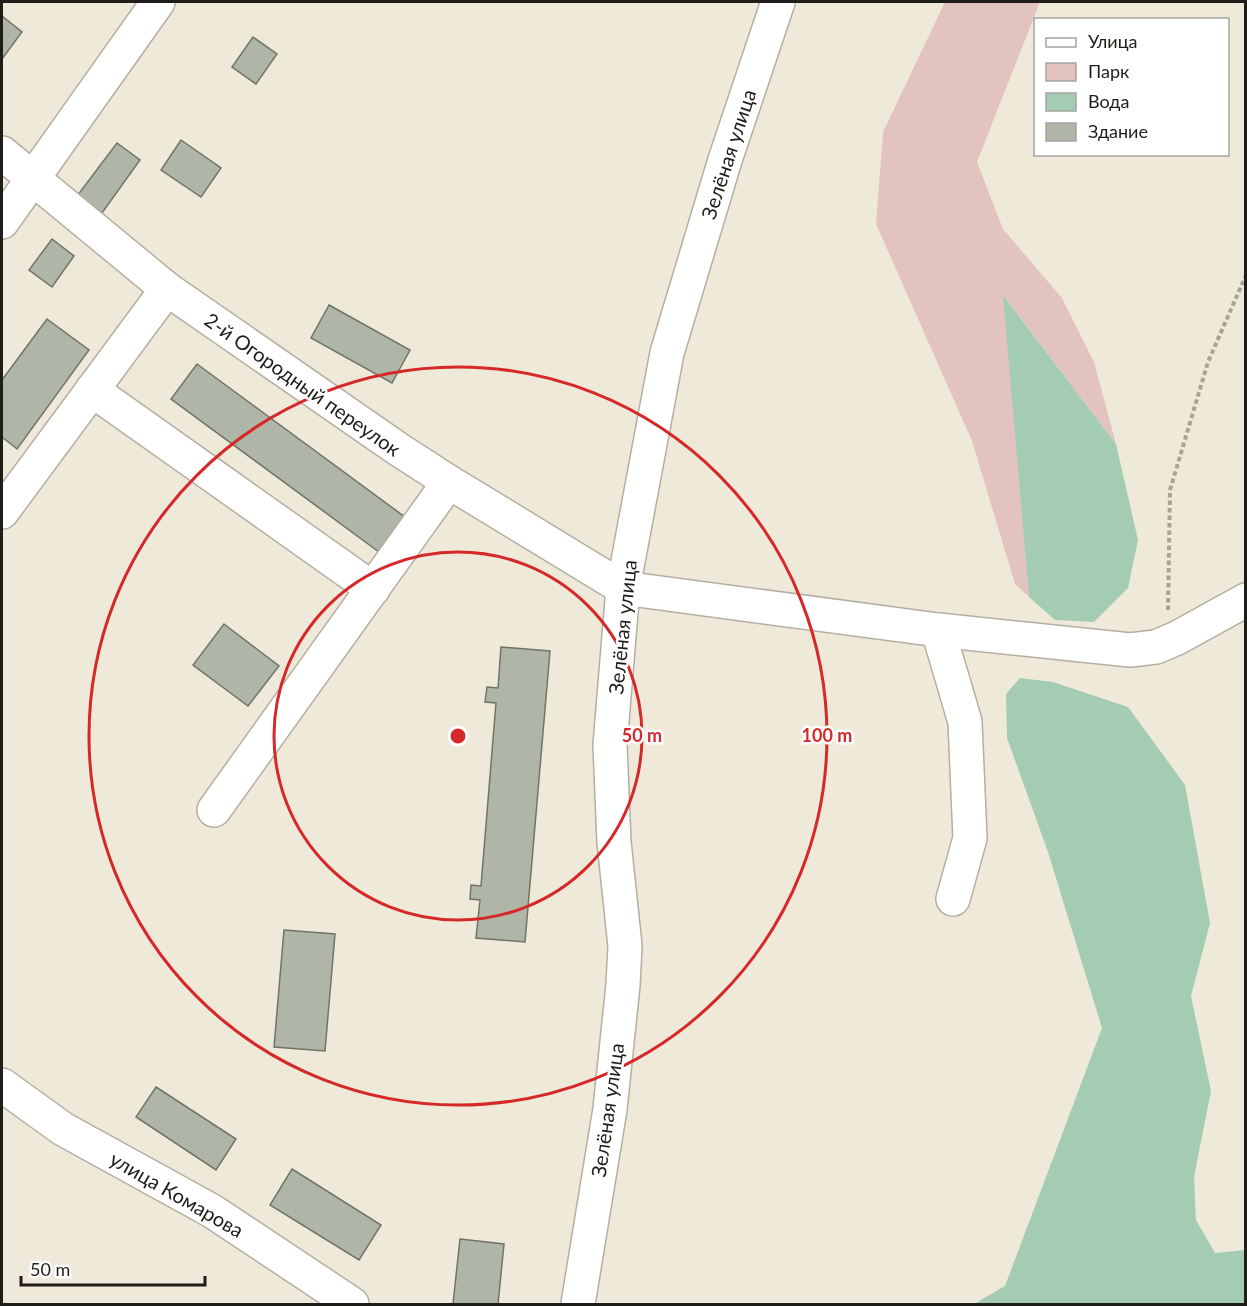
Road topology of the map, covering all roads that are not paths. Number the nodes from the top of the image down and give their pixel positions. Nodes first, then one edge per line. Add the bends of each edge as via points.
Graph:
1 (158, 2) edge
2 (778, 2) edge
3 (2, 153) edge
4 (33, 179) junction
5 (2, 222) edge
6 (167, 290) junction
7 (92, 390) junction
8 (449, 482) junction
9 (2, 512) edge
10 (623, 588) junction
11 (373, 590) junction
12 (1245, 600) edge
13 (938, 630) junction
14 (214, 810) dead end
15 (953, 899) dead end
16 (2, 1085) edge
17 (352, 1305) edge
18 (578, 1305) edge

1 - 4 street
2 - 10 street, Зелёная улица via 667,353
3 - 4 street, 2-й Огородный переулок
4 - 5 street
4 - 6 street, 2-й Огородный переулок
6 - 7 street
6 - 8 street, 2-й Огородный переулок
7 - 9 street
7 - 11 street
8 - 10 street, 2-й Огородный переулок
8 - 11 street
10 - 13 street
10 - 18 street, Зелёная улица via 610,745 614,842 625,946 623,985 610,1109
11 - 14 street
12 - 13 street via 1177,638 1156,647 1130,650
13 - 15 street via 965,723 970,838
16 - 17 street, улица Комарова via 63,1129 212,1211

